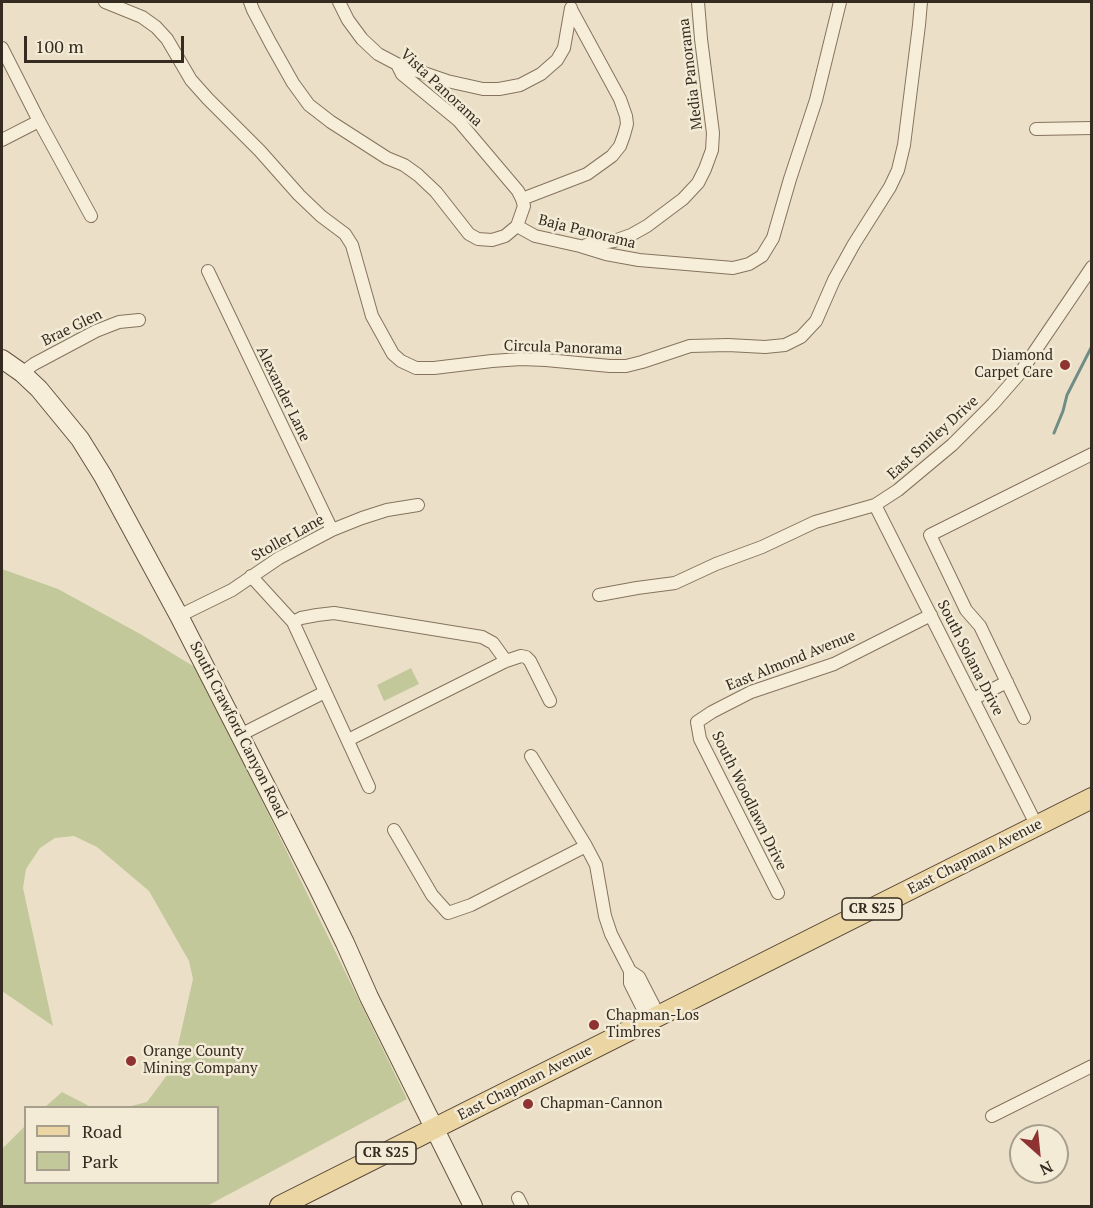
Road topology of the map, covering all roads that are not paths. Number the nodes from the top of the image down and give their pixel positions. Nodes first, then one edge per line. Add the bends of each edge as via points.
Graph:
1 (105, 2) edge
2 (250, 2) edge
3 (339, 2) edge
4 (698, 2) edge
5 (840, 2) edge
6 (921, 2) edge
7 (572, 5) edge
8 (2, 48) edge
9 (397, 64) junction
10 (39, 121) junction
11 (1092, 128) edge
12 (1036, 129) dead end
13 (2, 140) edge
14 (522, 199) junction
15 (91, 216) dead end
16 (517, 226) junction
17 (580, 246) junction
18 (1092, 267) edge
19 (208, 271) dead end
20 (139, 320) dead end
21 (2, 359) edge
22 (22, 373) junction
23 (1092, 454) edge
24 (875, 505) junction
25 (418, 506) dead end
26 (332, 530) junction
27 (251, 576) junction
28 (599, 596) dead end
29 (931, 615) junction
30 (179, 616) junction
31 (293, 622) junction
32 (507, 661) junction
33 (1007, 682) junction
34 (325, 692) junction
35 (973, 699) junction
36 (550, 701) dead end
37 (1024, 718) dead end
38 (697, 722) joint
39 (240, 735) junction
40 (348, 740) junction
41 (531, 756) dead end
42 (369, 787) dead end
43 (1092, 798) edge
44 (1037, 826) junction
45 (394, 830) dead end
46 (586, 846) junction
47 (778, 893) dead end
48 (654, 1018) junction
49 (1092, 1066) edge
50 (992, 1116) dead end
51 (435, 1128) junction
52 (279, 1206) edge
53 (473, 1206) edge

1 - 6 street, Circula Panorama via 156,27 208,99 298,195 345,234 352,245 372,316 393,354 416,368 434,368 521,359 626,366 690,346 765,347 785,345 801,337 816,321 834,280 898,170
2 - 16 street, Baja Panorama via 293,83 317,112 418,175 469,234 492,240
3 - 9 street, Vista Panorama via 362,39
4 - 17 street, Media Panorama via 713,133 705,169 683,199 647,226 614,242
5 - 17 street, Baja Panorama via 816,100 773,238 762,256 733,268 639,260
7 - 9 street via 564,48 557,60 520,85 483,89
7 - 14 street via 620,99 627,124 620,146 587,174
8 - 10 street
9 - 14 street, Vista Panorama via 402,74 458,120
10 - 13 street
10 - 15 street
11 - 12 street
14 - 16 street via 524,207
16 - 17 street, Baja Panorama via 535,237
18 - 24 street, East Smiley Drive via 1020,373 993,404 952,445
19 - 26 street, Alexander Lane
20 - 22 street, Brae Glen via 120,322 96,332
21 - 22 main road, South Crawford Canyon Road
22 - 30 main road, South Crawford Canyon Road via 80,439
23 - 33 street via 930,535
24 - 28 street, East Smiley Drive via 815,522 675,583
24 - 29 street, South Solana Drive
25 - 26 street, Stoller Lane via 387,510
26 - 27 street, Stoller Lane
27 - 30 street, Stoller Lane via 232,590
27 - 31 street
29 - 35 street, South Solana Drive
29 - 38 street, East Almond Avenue via 834,664 751,692
30 - 39 main road, South Crawford Canyon Road
31 - 32 street via 334,614 482,637
31 - 34 street
32 - 36 street via 526,657
32 - 40 street
33 - 35 street
33 - 37 street
34 - 39 street
34 - 40 street
35 - 44 street, South Solana Drive
38 - 47 street, South Woodlawn Drive via 700,739
39 - 51 main road, South Crawford Canyon Road
40 - 42 street
41 - 46 street
43 - 44 main road, East Chapman Avenue / CR S25
44 - 48 main road, East Chapman Avenue / CR S25
45 - 46 street via 432,895 448,913
46 - 48 street via 596,865 604,916 630,971 639,977
48 - 51 main road, East Chapman Avenue / CR S25
49 - 50 street
51 - 52 main road, East Chapman Avenue / CR S25
51 - 53 main road, South Crawford Canyon Road

